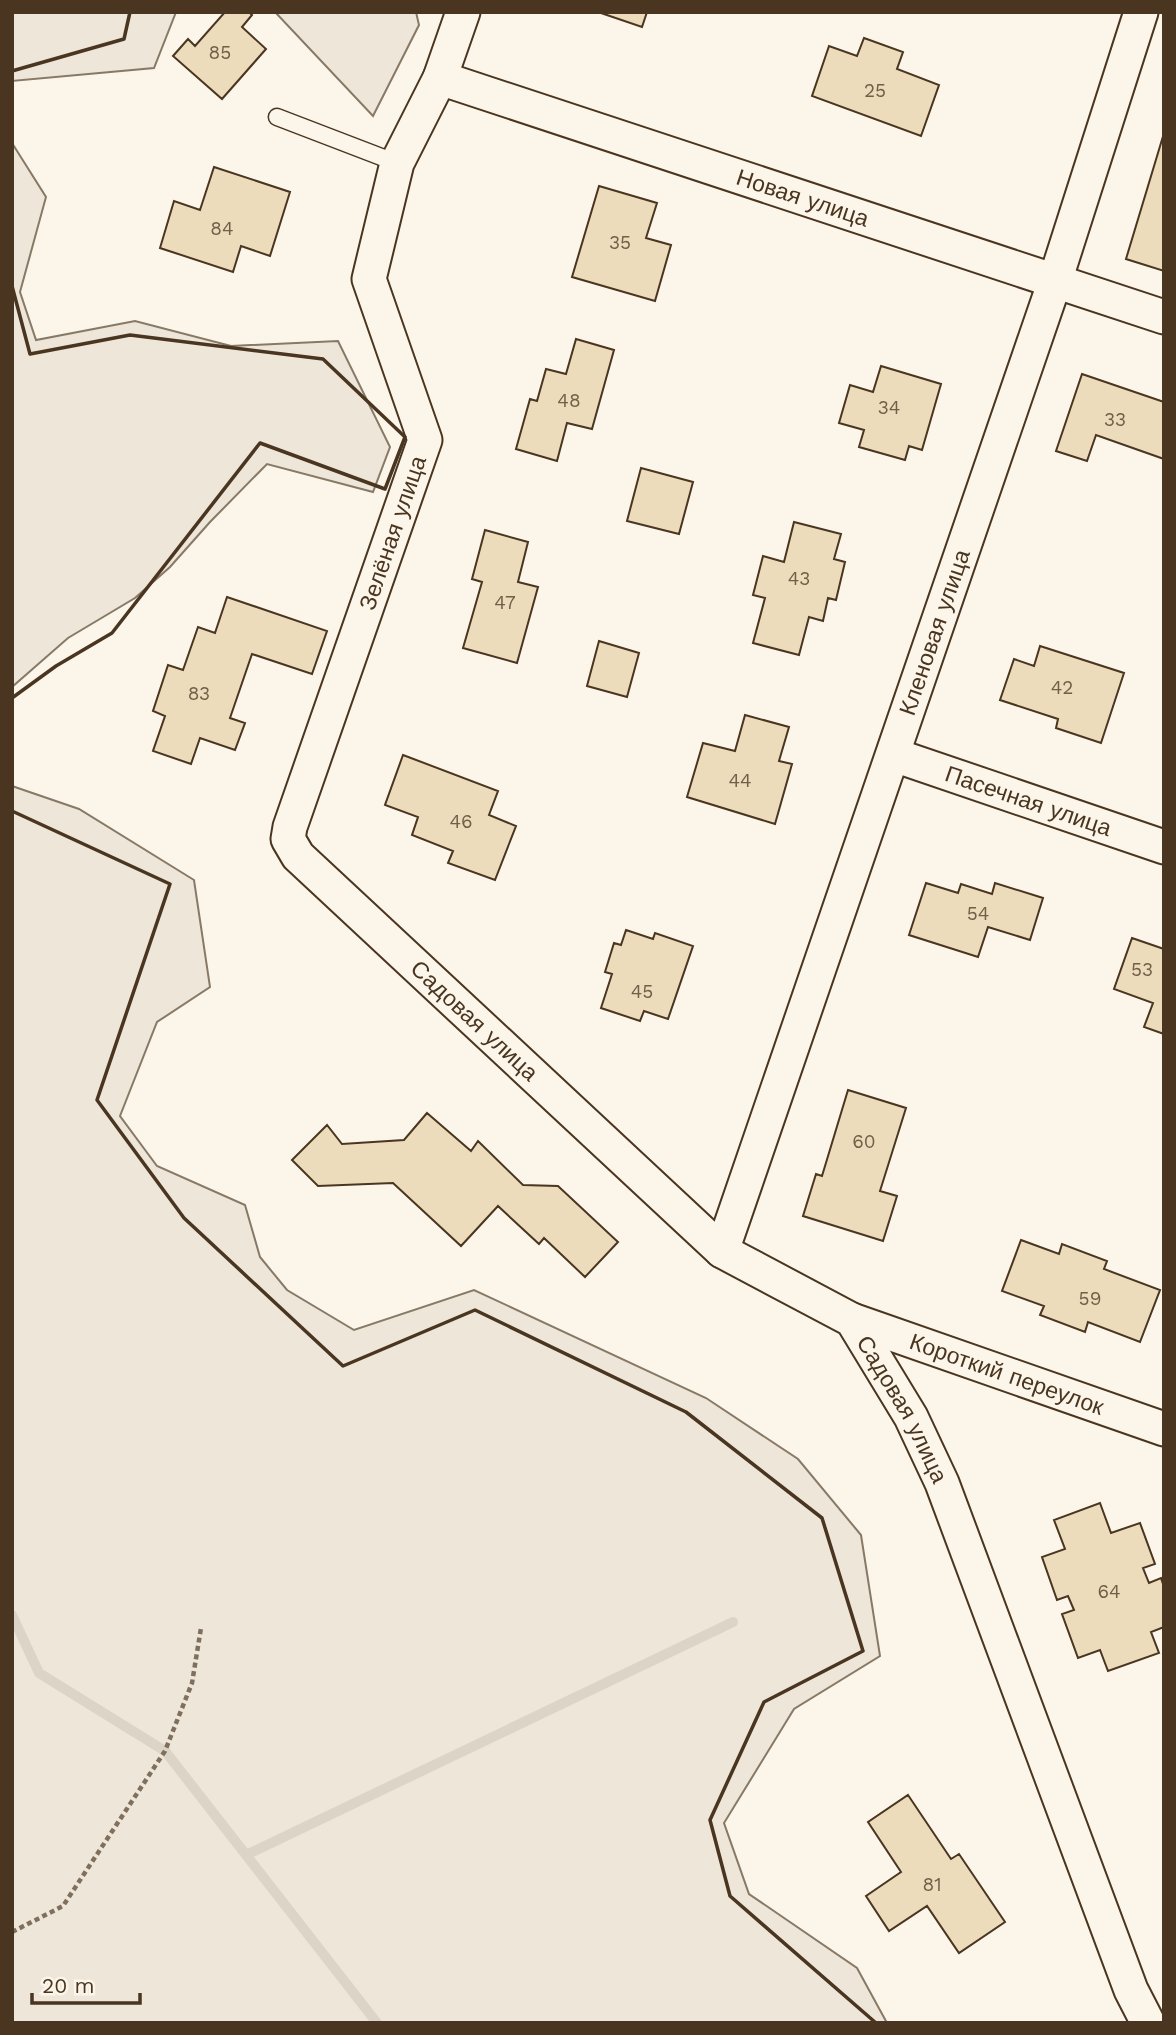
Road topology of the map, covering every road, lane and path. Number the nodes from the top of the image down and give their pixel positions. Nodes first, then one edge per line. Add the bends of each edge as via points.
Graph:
1 (463, 12) edge
2 (1141, 12) edge
3 (440, 78) junction
4 (277, 117) dead end
5 (397, 163) junction
6 (1055, 281) junction
7 (1164, 317) edge
8 (894, 755) junction
9 (1164, 848) edge
10 (298, 856) joint
11 (722, 1251) junction
12 (852, 1320) junction
13 (1164, 1429) edge
14 (201, 1628) dead end
15 (12, 1932) edge
16 (1148, 2023) edge

1 - 3 street, Зелёная улица
2 - 6 street, Кленовая улица
3 - 5 street, Зелёная улица
3 - 6 street, Новая улица
4 - 5 lane
5 - 10 street, Зелёная улица via 369,279 425,440 290,827 288,839
6 - 7 street, Новая улица
6 - 8 street, Кленовая улица
8 - 9 street, Пасечная улица
8 - 11 street, Кленовая улица
10 - 11 street, Садовая улица
11 - 12 street, Садовая улица
12 - 13 street, Короткий переулок
12 - 16 street, Садовая улица via 911,1417 942,1483 1131,1990
14 - 15 path via 192,1683 165,1751 63,1906

